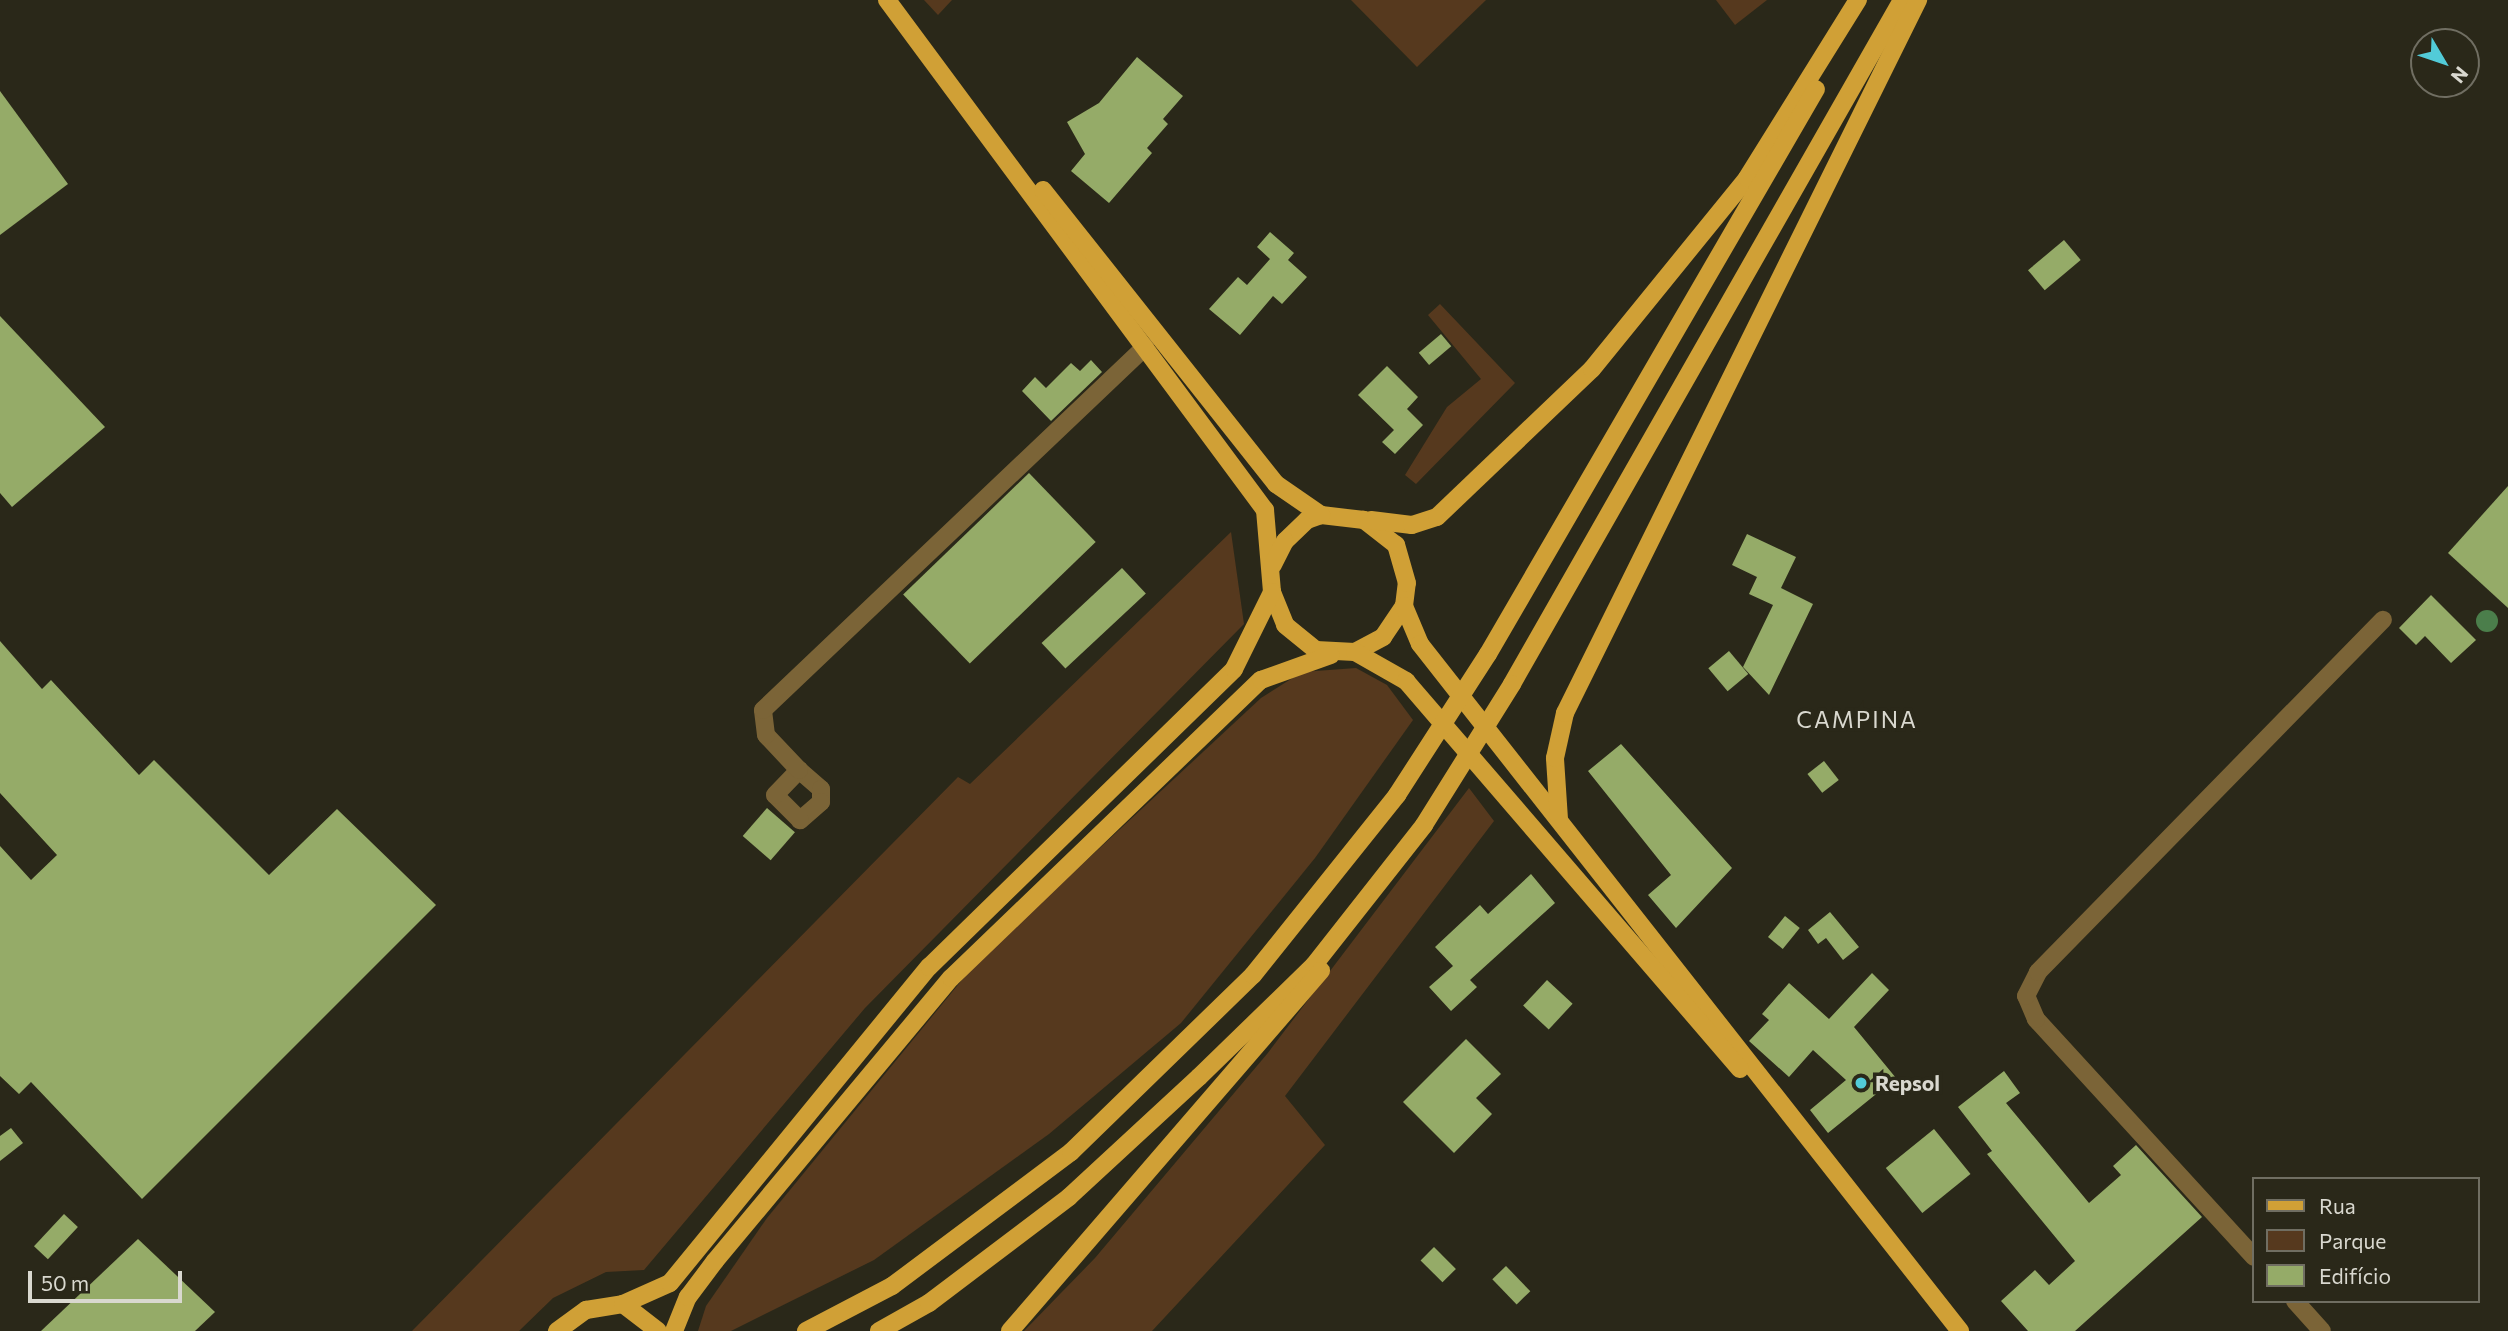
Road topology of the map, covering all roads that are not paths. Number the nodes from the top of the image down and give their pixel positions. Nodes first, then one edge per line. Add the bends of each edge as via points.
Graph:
1 (887, 0) edge
2 (1858, 0) edge
3 (1866, 0) edge
4 (1902, 0) edge
5 (1918, 0) edge
6 (939, 70) junction
7 (1145, 347) junction
8 (1321, 515) junction
9 (1344, 516) junction
10 (1273, 565) junction
11 (1272, 592) junction
12 (1404, 606) junction
13 (2383, 620) dead end
14 (1355, 652) junction
15 (1337, 654) junction
16 (799, 769) dead end
17 (1559, 822) junction
18 (1360, 911) junction
19 (1893, 1247) junction
20 (2252, 1255) edge
21 (2297, 1303) edge
22 (624, 1304) junction
23 (557, 1331) edge
24 (659, 1331) edge
25 (674, 1331) edge
26 (806, 1331) edge
27 (879, 1331) edge
28 (1010, 1331) edge
29 (1960, 1331) edge
30 (2322, 1331) edge

1 - 6 main road
2 - 9 main road via 1747,178 1592,369 1425,524
3 - 26 main road, bridge via 1488,654 1397,795 1253,975 1071,1152 892,1286
4 - 18 main road, bridge via 1512,684 1424,825
5 - 17 main road via 1565,713 1554,778
6 - 7 main road
6 - 8 main road via 1077,230 1276,484
7 - 10 main road via 1265,510
7 - 16 street via 763,710 766,735
8 - 9 main road
8 - 10 main road via 1295,529
9 - 12 main road via 1364,520 1396,545 1407,583
10 - 11 main road
11 - 15 main road via 1284,625 1298,640
11 - 22 main road via 1234,669 929,967 670,1283
12 - 14 main road via 1383,637
12 - 17 main road via 1420,644
13 - 20 street via 2038,972 2026,996 2036,1019
14 - 15 main road
14 - 19 main road via 1406,681
15 - 25 main road via 1261,680 951,978 715,1261 688,1297
17 - 19 main road
18 - 27 main road via 1275,1004 1069,1197 929,1303
18 - 28 main road via 1290,1012
19 - 29 main road
21 - 30 street
22 - 23 main road via 586,1310
22 - 24 main road

